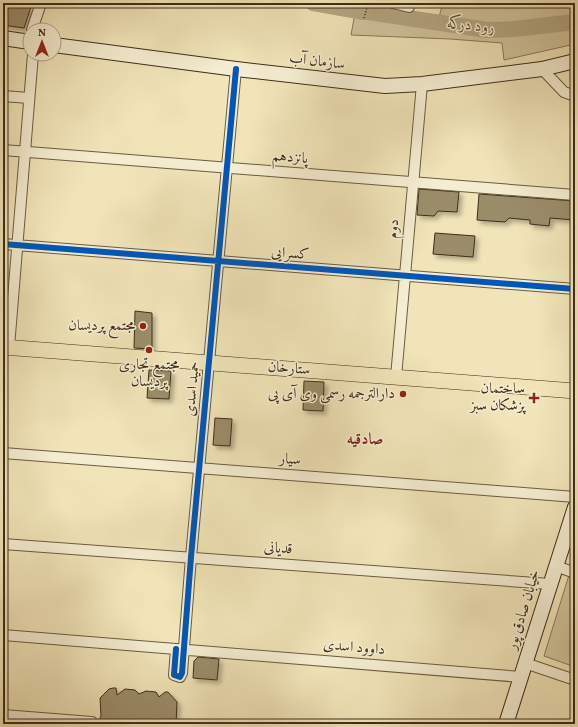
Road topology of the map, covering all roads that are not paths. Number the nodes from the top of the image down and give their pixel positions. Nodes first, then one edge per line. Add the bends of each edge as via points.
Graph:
1 (41, 3) edge
2 (393, 3) edge
3 (409, 7) dead end
4 (36, 22) edge
5 (3, 38) edge
6 (22, 40) edge
7 (62, 46) edge
8 (575, 61) edge
9 (30, 62) edge
10 (236, 69) junction
11 (542, 69) junction
12 (422, 84) junction
13 (3, 96) edge
14 (575, 96) edge
15 (29, 98) junction
16 (3, 150) edge
17 (25, 152) junction
18 (227, 168) junction
19 (413, 182) junction
20 (575, 195) edge
21 (3, 244) edge
22 (17, 245) junction
23 (218, 261) junction
24 (405, 276) junction
25 (575, 289) edge
26 (6, 347) edge
27 (208, 362) junction
28 (396, 377) junction
29 (575, 391) edge
30 (3, 452) edge
31 (199, 468) junction
32 (575, 497) edge
33 (575, 507) edge
34 (3, 544) edge
35 (191, 557) junction
36 (556, 566) junction
37 (575, 573) edge
38 (550, 584) junction
39 (3, 636) edge
40 (180, 649) junction
41 (523, 670) junction
42 (575, 680) edge
43 (3, 715) edge
44 (92, 722) dead end
45 (506, 724) edge

1 - 4 street
2 - 3 street
5 - 6 main road
7 - 10 main road, سازمان آب
8 - 11 main road, سازمان آب
9 - 15 street
10 - 12 main road, سازمان آب via 346,83 385,86
10 - 18 street, حمید اسدی
11 - 12 main road, سازمان آب
11 - 14 street via 564,92
12 - 19 street, دوم
13 - 15 street
15 - 17 street
16 - 17 street, پانزدهم
17 - 18 street, پانزدهم
17 - 22 street
18 - 19 street, پانزدهم
18 - 23 street, حمید اسدی
19 - 20 street, پانزدهم
19 - 24 street, دوم
21 - 22 street, کسرایی
22 - 23 street, کسرایی
22 - 26 street
23 - 24 street, کسرایی
23 - 27 street, حمید اسدی
24 - 25 street, کسرایی
24 - 28 street, دوم
26 - 27 main road, ستارخان
27 - 28 main road, ستارخان
27 - 31 street, حمید اسدی
28 - 29 main road, ستارخان
30 - 31 street, سیار
31 - 32 street, سیار
31 - 35 street, حمید اسدی
33 - 36 main road, خیابان صادق پور
34 - 35 street, قدیانی
35 - 38 street, قدیانی
35 - 40 street, حمید اسدی
36 - 37 street
36 - 38 main road, خیابان صادق پور
38 - 41 main road, خیابان صادق پور
39 - 40 street, داوود اسدی
40 - 41 street, داوود اسدی
41 - 42 street, داوود اسدی
41 - 45 main road, خیابان صادق پور
43 - 44 street

